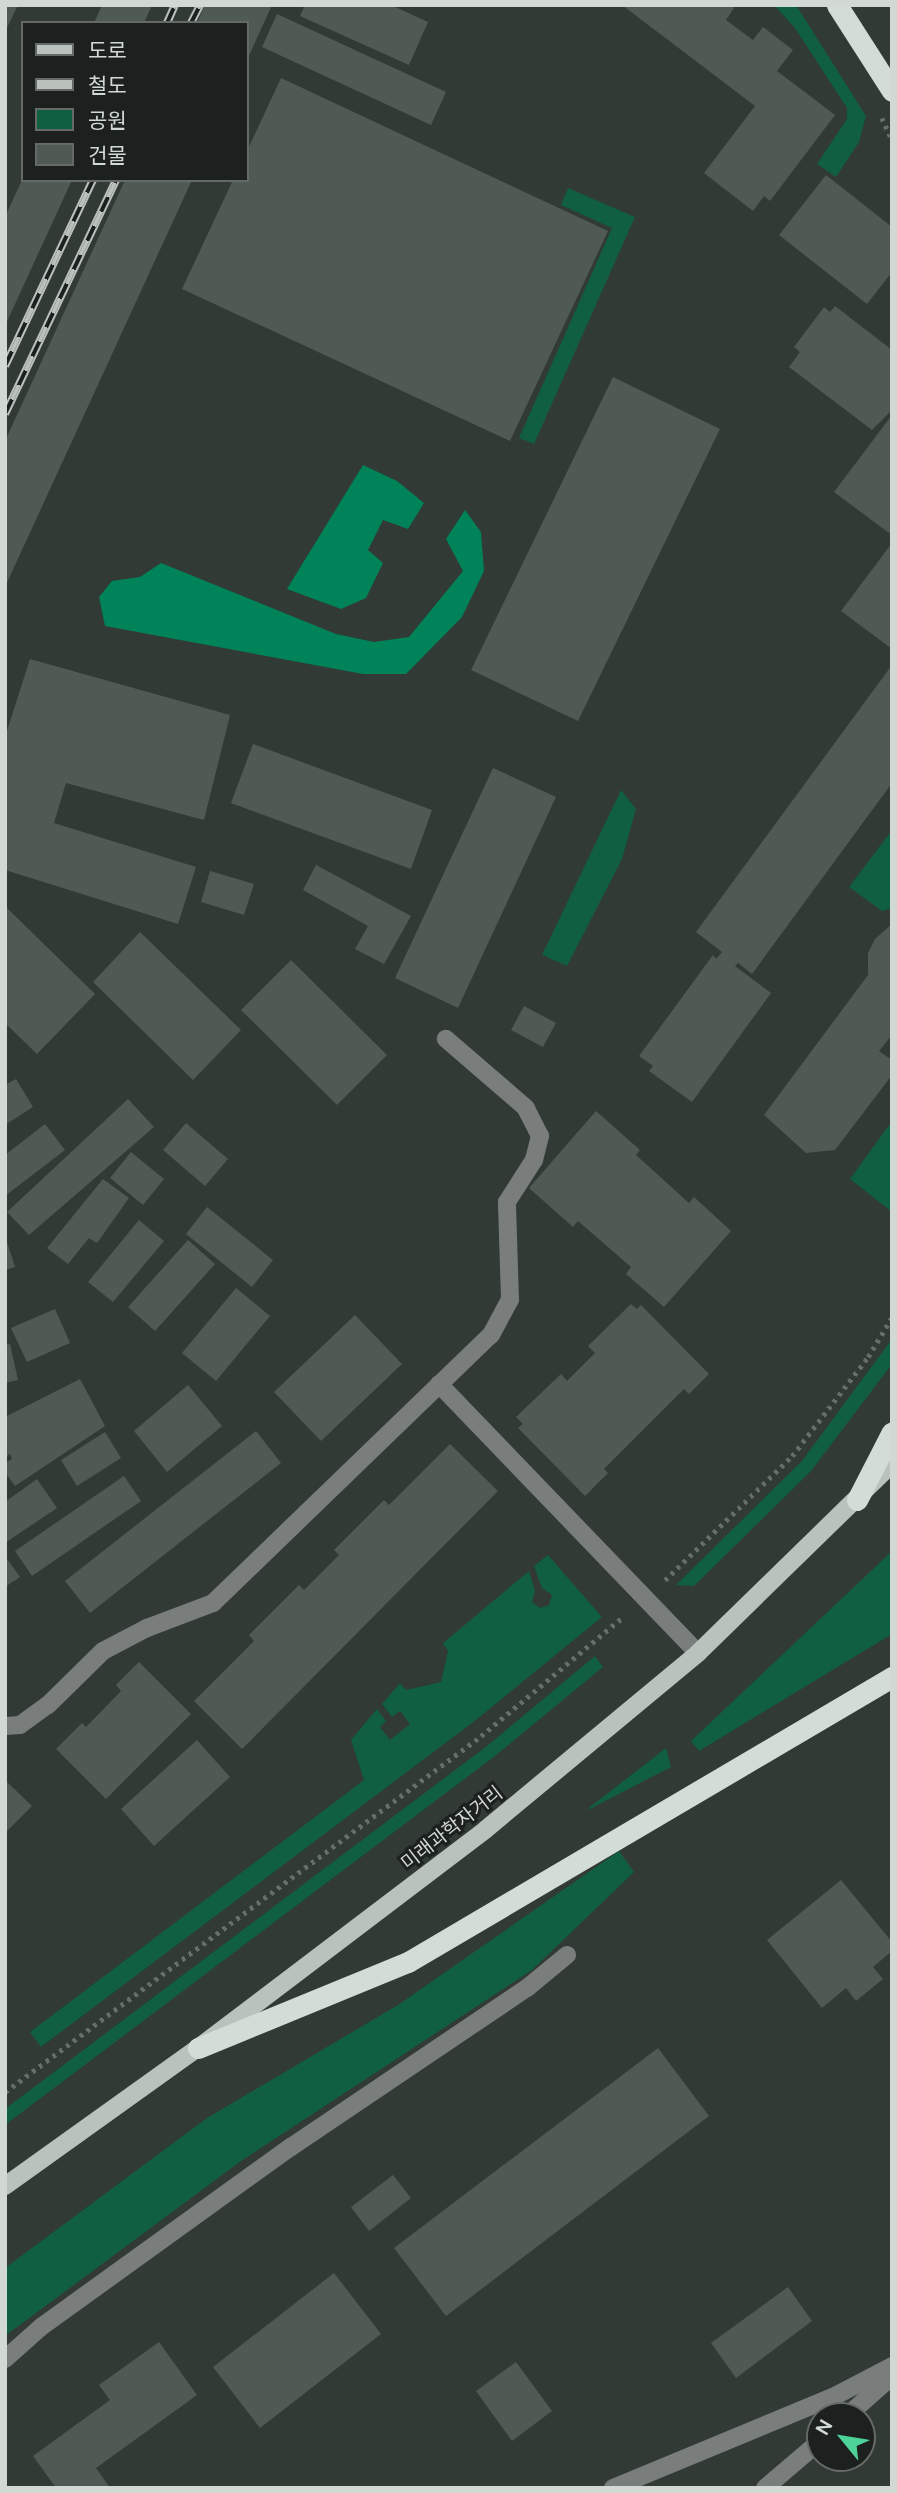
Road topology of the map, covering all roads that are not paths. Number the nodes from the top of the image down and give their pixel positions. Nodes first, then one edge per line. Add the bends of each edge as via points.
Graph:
1 (837, 5) edge
2 (892, 90) edge
3 (446, 1039) dead end
4 (439, 1384) junction
5 (892, 1432) edge
6 (892, 1464) edge
7 (857, 1500) junction
8 (698, 1653) junction
9 (892, 1677) edge
10 (5, 1726) edge
11 (567, 1955) dead end
12 (198, 2048) junction
13 (5, 2186) edge
14 (5, 2358) edge
15 (892, 2366) edge
16 (892, 2376) edge
17 (863, 2402) edge
18 (806, 2453) edge
19 (612, 2488) edge
20 (765, 2488) edge

1 - 2 highway
3 - 4 street via 526,1108 540,1136 534,1160 508,1202 510,1300 491,1335
4 - 8 street
4 - 10 street via 213,1602 103,1651 47,1705 20,1725
5 - 7 highway
6 - 7 main road, 미래과학자거리
7 - 8 main road, 미래과학자거리
8 - 12 main road, 미래과학자거리 via 485,1830
9 - 12 highway via 408,1962
11 - 14 street via 527,1988 280,2155 41,2327
12 - 13 main road, 미래과학자거리
15 - 19 street via 833,2398
16 - 17 street
18 - 20 street

